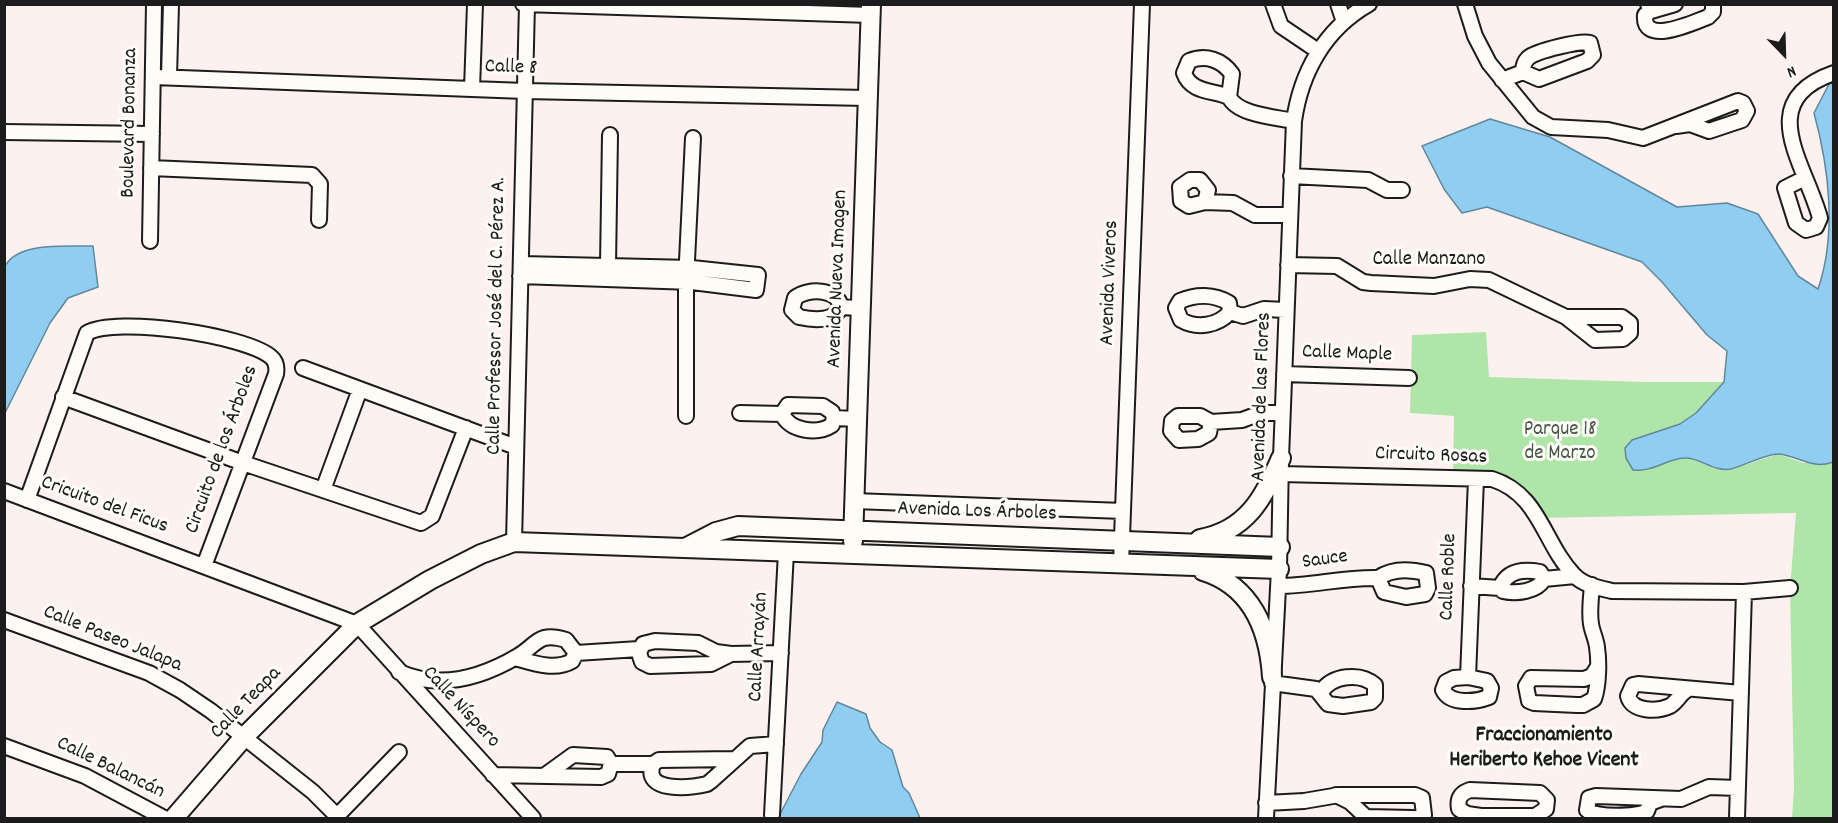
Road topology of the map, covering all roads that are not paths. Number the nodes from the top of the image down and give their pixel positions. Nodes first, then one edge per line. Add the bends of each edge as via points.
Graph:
1 (154, 4) edge
2 (171, 4) edge
3 (475, 4) edge
4 (1142, 4) edge
5 (1273, 4) edge
6 (1338, 4) edge
7 (1369, 4) edge
8 (1465, 4) edge
9 (1675, 4) edge
10 (1713, 4) edge
11 (526, 5) edge
12 (1649, 8) edge
13 (871, 10) edge
14 (1344, 22) junction
15 (1318, 51) junction
16 (1523, 72) junction
17 (1833, 73) edge
18 (154, 77) junction
19 (169, 77) junction
20 (1502, 80) junction
21 (472, 89) junction
22 (525, 91) junction
23 (1229, 97) dead end
24 (867, 98) junction
25 (1294, 120) junction
26 (1676, 126) dead end
27 (4, 132) edge
28 (152, 134) junction
29 (610, 135) dead end
30 (693, 138) dead end
31 (151, 168) junction
32 (1291, 176) junction
33 (1804, 176) dead end
34 (1402, 190) dead end
35 (1205, 202) dead end
36 (1290, 215) junction
37 (319, 220) dead end
38 (150, 242) dead end
39 (1288, 265) junction
40 (615, 269) junction
41 (520, 270) junction
42 (686, 274) junction
43 (1286, 310) junction
44 (1230, 312) dead end
45 (1566, 317) dead end
46 (303, 368) dead end
47 (1284, 374) junction
48 (1409, 378) dead end
49 (360, 389) junction
50 (63, 397) junction
51 (740, 413) dead end
52 (1282, 413) junction
53 (782, 414) junction
54 (686, 416) dead end
55 (834, 418) junction
56 (857, 419) junction
57 (1211, 422) dead end
58 (466, 428) junction
59 (516, 447) junction
60 (243, 463) junction
61 (1281, 466) junction
62 (1476, 479) junction
63 (323, 490) junction
64 (4, 491) edge
65 (27, 500) junction
66 (854, 501) junction
67 (1123, 511) junction
68 (853, 531) junction
69 (1049, 538) junction
70 (1122, 541) junction
71 (514, 542) junction
72 (1162, 542) junction
73 (1280, 547) junction
74 (677, 549) junction
75 (786, 552) junction
76 (853, 555) junction
77 (1049, 561) junction
78 (1121, 564) junction
79 (204, 566) junction
80 (1187, 566) junction
81 (1575, 576) junction
82 (1279, 578) junction
83 (1378, 578) dead end
84 (1545, 579) junction
85 (1592, 585) junction
86 (1471, 586) junction
87 (1500, 588) junction
88 (1790, 588) dead end
89 (1744, 592) junction
90 (4, 620) edge
91 (357, 624) junction
92 (639, 649) junction
93 (576, 653) junction
94 (781, 653) junction
95 (731, 654) junction
96 (515, 658) junction
97 (1597, 669) junction
98 (397, 670) junction
99 (1467, 676) dead end
100 (1272, 680) junction
101 (1687, 690) dead end
102 (1321, 692) dead end
103 (1741, 693) junction
104 (244, 737) junction
105 (776, 744) junction
106 (4, 746) edge
107 (399, 752) dead end
108 (735, 759) junction
109 (611, 764) junction
110 (653, 764) junction
111 (493, 775) junction
112 (544, 776) junction
113 (1738, 788) junction
114 (1335, 795) junction
115 (1660, 799) dead end
116 (1266, 803) junction
117 (772, 815) dead end
118 (338, 817) edge
119 (1481, 817) edge
120 (164, 819) edge
121 (174, 819) edge
122 (533, 819) edge
123 (1266, 819) edge
124 (1415, 819) edge
125 (1737, 819) edge

1 - 18 street, Boulevard Bonanza
2 - 19 street, Boulevard Bonanza
3 - 21 street
4 - 67 street, Avenida Viveros
5 - 15 street via 1281,26
6 - 14 street
7 - 14 street, Avenida de las Flores
8 - 20 street via 1484,54
9 - 12 street
10 - 12 street via 1708,17 1662,32 1645,22
11 - 13 street
11 - 22 street
13 - 24 street, Avenida Nueva Imagen
14 - 15 street, Avenida de las Flores
15 - 25 street, Avenida de las Flores via 1300,88
16 - 16 street via 1539,79 1587,61 1593,56 1593,49 1590,43 1580,41 1533,56 1524,64
16 - 20 street
17 - 33 street via 1804,87 1791,107 1789,128
18 - 19 street, Calle 8
18 - 28 street, Boulevard Bonanza
19 - 21 street, Calle 8
20 - 26 street via 1535,120 1556,129 1596,128 1640,138
21 - 22 street, Calle 8
22 - 24 street, Calle 8
22 - 41 street, Calle Professor José del C. Pérez A.
23 - 25 street via 1236,105 1256,113
24 - 56 street, Avenida Nueva Imagen via 850,308
25 - 32 street, Avenida de las Flores
27 - 28 street
28 - 31 street, Boulevard Bonanza
29 - 40 street
30 - 42 street
31 - 37 street via 312,175 320,184
31 - 38 street, Boulevard Bonanza
32 - 34 street via 1368,180 1387,190
32 - 36 street, Avenida de las Flores
35 - 36 street via 1236,204 1255,215
36 - 39 street, Avenida de las Flores
39 - 43 street, Avenida de las Flores
39 - 45 street, Calle Manzano via 1336,266 1371,283 1434,286 1470,279 1490,280
40 - 41 street
40 - 42 street
41 - 59 street, Calle Professor José del C. Pérez A.
42 - 54 street
43 - 44 street via 1264,309 1244,316
43 - 47 street, Avenida de las Flores
46 - 49 street
47 - 48 street, Calle Maple
47 - 52 street, Avenida de las Flores
49 - 58 street
49 - 63 street
50 - 60 street
50 - 60 street, Circuito de los Árboles via 83,339 90,331 104,328 210,333 269,356 277,366
50 - 65 street, Circuito de los Árboles
51 - 53 street
52 - 57 street via 1261,412 1242,420
52 - 61 street, Avenida de las Flores
53 - 55 street via 788,405 823,406
53 - 55 street via 789,424 800,429 825,429
55 - 56 street
56 - 66 street, Avenida Nueva Imagen
58 - 59 street
58 - 63 street via 428,521 419,523
59 - 71 street, Calle Professor José del C. Pérez A.
60 - 63 street
60 - 79 street, Circuito de los Árboles
61 - 62 street, Circuito Rosas
61 - 72 street via 1242,521 1206,538
61 - 73 street, Avenida de las Flores
62 - 81 street, Circuito Rosas via 1492,479 1516,490
62 - 86 street, Calle Roble
64 - 65 street, Cricuito del Ficus
65 - 79 street, Cricuito del Ficus
66 - 67 street
66 - 68 street, Avenida Nueva Imagen
67 - 70 street, Avenida Viveros
68 - 69 street, Avenida Los Árboles
68 - 74 street, Avenida Los Árboles via 738,526
68 - 76 street, Avenida Nueva Imagen
69 - 70 street, Avenida Los Árboles
69 - 77 street
70 - 72 street, Avenida Los Árboles
70 - 78 street, Avenida Viveros
71 - 74 street, Avenida Los Árboles
71 - 91 street, Avenida Los Árboles via 450,570
72 - 73 street, Avenida Los Árboles
73 - 82 street, Avenida de las Flores
74 - 75 street, Avenida Los Árboles
75 - 76 street, Avenida Los Árboles
75 - 94 street, Calle Arrayán
76 - 77 street, Avenida Los Árboles
77 - 78 street, Avenida Los Árboles
78 - 80 street, Avenida Los Árboles
79 - 91 street, Cricuito del Ficus
80 - 82 street, Avenida Los Árboles
80 - 100 street via 1223,579 1251,605 1267,636
81 - 84 street
81 - 85 street, Circuito Rosas
82 - 83 street, Sauce via 1310,586 1347,577
82 - 100 street, Avenida de las Flores
84 - 87 street via 1524,591
84 - 87 street via 1540,572 1515,572
85 - 89 street, Circuito Rosas via 1612,591
85 - 97 street via 1591,624 1597,643
86 - 87 street
86 - 99 street, Calle Roble
88 - 89 street, Circuito Rosas
89 - 103 street
90 - 104 street, Calle Paseo Jalapa via 164,681
91 - 98 street, Calle Níspero
91 - 104 street, Calle Teapa
92 - 93 street
92 - 95 street via 648,642 698,643
92 - 95 street via 642,662 650,666 711,664
93 - 96 street via 572,661 563,665
93 - 96 street via 566,640 547,638 532,643
94 - 95 street
94 - 105 street, Calle Arrayán
96 - 98 street via 486,673 458,680 419,678
97 - 97 street via 1596,696 1583,705 1534,703 1527,696 1526,686 1531,678 1584,679
98 - 111 street, Calle Níspero
100 - 102 street
100 - 116 street, Avenida de las Flores
101 - 103 street
103 - 113 street
104 - 118 street, Calle Paseo Jalapa via 320,797
104 - 121 street, Calle Teapa
105 - 108 street via 750,746
105 - 117 street, Calle Arrayán
106 - 120 street, Calle Balancán via 85,776
107 - 118 street
108 - 110 street via 659,760
108 - 110 street via 701,785 660,785 653,780
109 - 110 street
109 - 112 street via 608,774 601,777
109 - 112 street via 607,757 573,755
111 - 112 street
111 - 122 street, Calle Níspero
113 - 115 street via 1709,787 1685,799
113 - 125 street
114 - 116 street
114 - 124 street via 1366,817
114 - 124 street via 1419,796 1425,807 1424,815
116 - 123 street, Avenida de las Flores
119 - 119 street via 1460,809 1462,793 1540,793 1547,800 1546,809 1535,816

